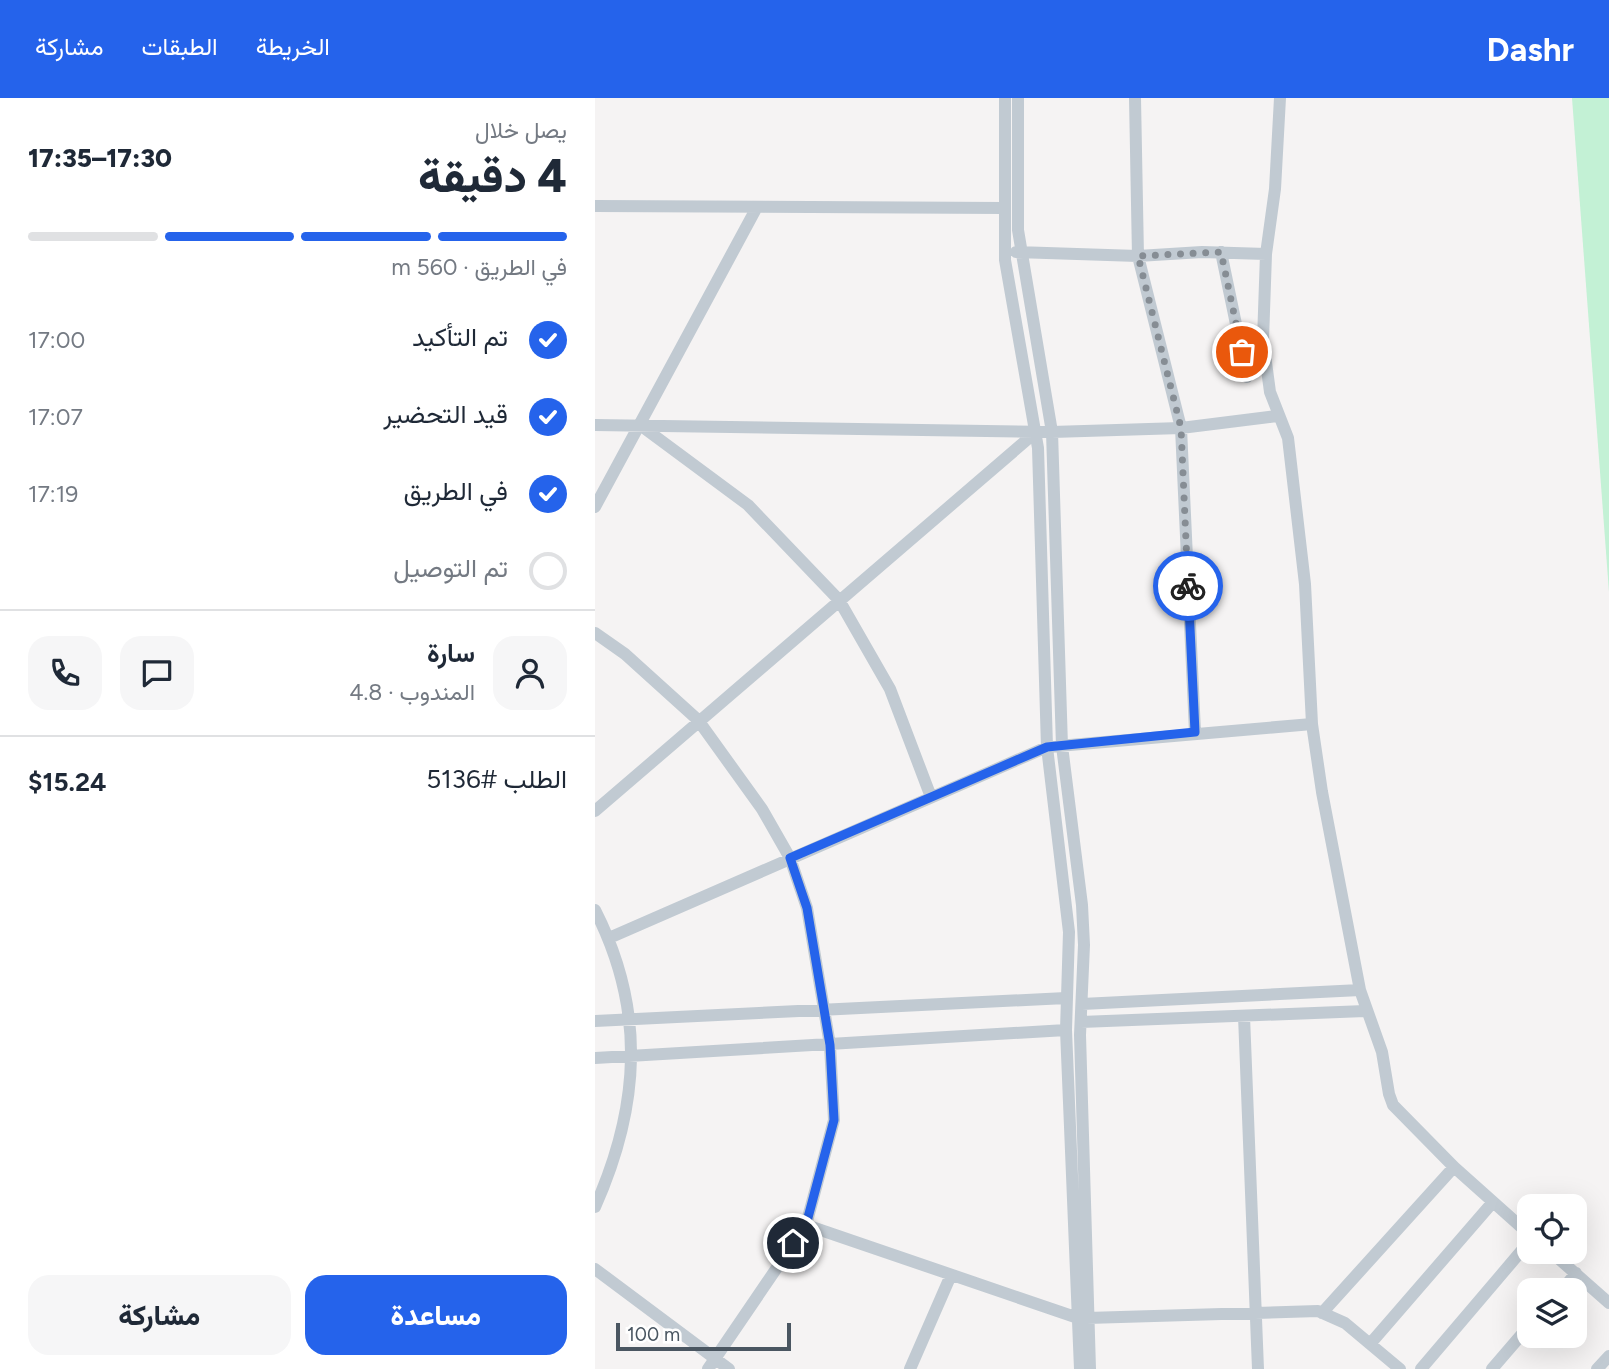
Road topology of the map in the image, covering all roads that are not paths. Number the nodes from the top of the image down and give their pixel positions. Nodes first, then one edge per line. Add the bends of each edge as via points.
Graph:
1 (1005, 98) edge
2 (1018, 98) edge
3 (1135, 98) edge
4 (1280, 98) edge
5 (595, 206) edge
6 (757, 207) junction
7 (1004, 208) junction
8 (1005, 252) junction
9 (1020, 252) junction
10 (1221, 252) junction
11 (1266, 254) junction
12 (1138, 256) junction
13 (1247, 377) dead end
14 (1277, 416) junction
15 (595, 425) edge
16 (640, 425) junction
17 (1181, 428) junction
18 (1036, 432) junction
19 (1052, 432) junction
20 (595, 507) edge
21 (839, 600) junction
22 (595, 633) edge
23 (698, 720) junction
24 (1312, 724) junction
25 (1195, 732) junction
26 (1062, 746) junction
27 (1047, 747) junction
28 (931, 797) junction
29 (595, 811) edge
30 (790, 858) junction
31 (595, 910) edge
32 (609, 938) junction
33 (1360, 990) junction
34 (1066, 998) junction
35 (1082, 1004) junction
36 (824, 1010) junction
37 (1365, 1011) junction
38 (1244, 1016) junction
39 (630, 1019) junction
40 (595, 1021) edge
41 (1081, 1023) junction
42 (1066, 1030) junction
43 (830, 1045) junction
44 (632, 1057) junction
45 (595, 1058) edge
46 (1454, 1167) junction
47 (1493, 1202) junction
48 (595, 1207) edge
49 (1517, 1223) edge
50 (806, 1225) junction
51 (1517, 1256) edge
52 (1565, 1264) edge
53 (595, 1269) edge
54 (1576, 1273) junction
55 (951, 1275) junction
56 (1572, 1278) edge
57 (1609, 1303) edge
58 (1254, 1313) junction
59 (1322, 1313) junction
60 (1082, 1318) junction
61 (1517, 1340) edge
62 (1370, 1344) junction
63 (1609, 1356) edge
64 (712, 1364) edge
65 (729, 1369) edge
66 (910, 1369) edge
67 (1080, 1369) edge
68 (1090, 1369) edge
69 (1258, 1369) edge
70 (1400, 1369) edge
71 (1421, 1369) edge
72 (1492, 1369) edge
73 (1597, 1369) edge

1 - 7 street
2 - 9 street
3 - 12 street
4 - 11 street
5 - 6 street
6 - 7 street
6 - 16 street
7 - 8 street
8 - 9 street
8 - 18 street
9 - 12 street
9 - 19 street
10 - 11 street
10 - 12 street
10 - 13 street
11 - 14 street via 1263,340
12 - 17 street
14 - 17 street
14 - 24 street via 1288,438 1303,571
15 - 16 street
16 - 18 street
16 - 20 street
16 - 21 street via 748,505
17 - 19 street
17 - 25 street
18 - 19 street
18 - 21 street
18 - 27 street
19 - 26 street
21 - 23 street
21 - 28 street via 890,689
22 - 23 street
23 - 29 street
23 - 30 street via 762,809
24 - 25 street
24 - 33 street
25 - 26 street
26 - 27 street
26 - 35 street via 1082,905
27 - 28 street
27 - 34 street via 1067,899
28 - 30 street
30 - 32 street
30 - 36 street via 807,908
31 - 32 street
32 - 39 street
33 - 35 street
33 - 37 street
34 - 36 street
34 - 42 street
35 - 41 street
36 - 39 street
36 - 43 street
37 - 38 street
37 - 46 street via 1382,1052 1394,1105
38 - 41 street
38 - 58 street
39 - 40 street
39 - 44 street
41 - 60 street
42 - 43 street
42 - 60 street
43 - 44 street
43 - 50 street via 834,1120
44 - 45 street
44 - 48 street via 628,1110 615,1160
46 - 47 street
46 - 59 street
47 - 49 street
47 - 62 street
50 - 55 street
50 - 64 street
51 - 71 street
52 - 54 street
53 - 64 street
54 - 56 street
54 - 57 street
55 - 60 street
55 - 66 street
58 - 59 street
58 - 60 street
58 - 69 street
59 - 62 street via 1345,1323
60 - 67 street
60 - 68 street
61 - 72 street
62 - 70 street
63 - 73 street
64 - 65 street

